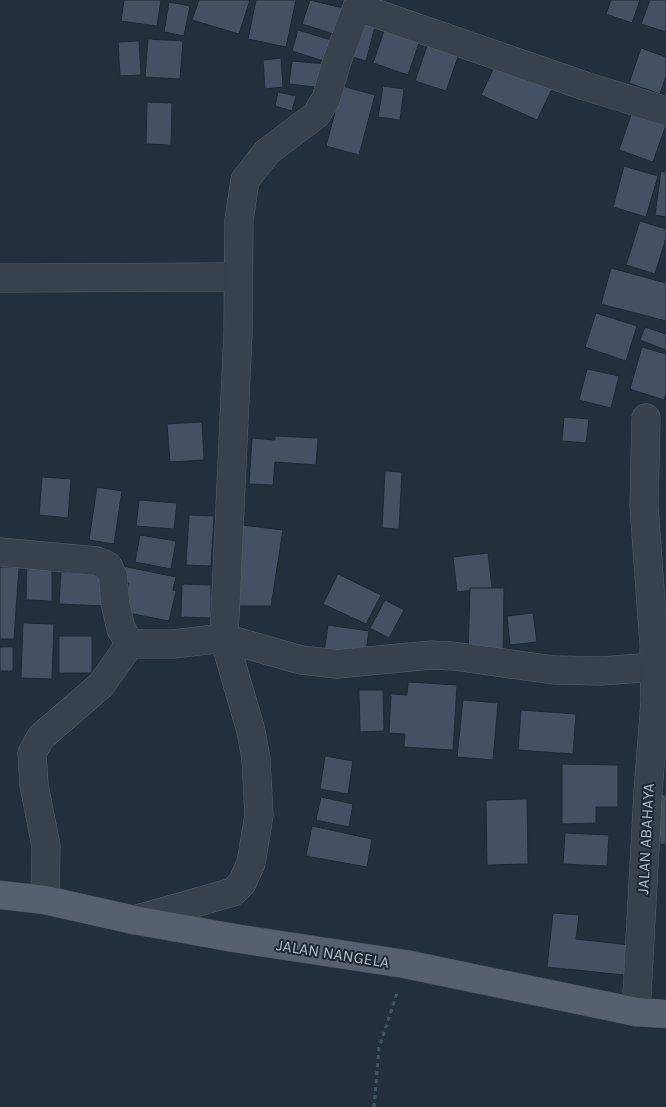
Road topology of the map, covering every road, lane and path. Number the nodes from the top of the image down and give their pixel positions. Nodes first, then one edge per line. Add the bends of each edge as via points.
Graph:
1 (359, 3) edge
2 (666, 111) edge
3 (237, 277) junction
4 (0, 278) edge
5 (646, 418) dead end
6 (0, 552) edge
7 (224, 638) junction
8 (130, 644) junction
9 (654, 667) junction
10 (657, 790) edge
11 (0, 895) edge
12 (45, 900) junction
13 (134, 920) junction
14 (405, 964) junction
15 (636, 1012) junction
16 (666, 1014) edge
17 (374, 1107) edge

1 - 2 street via 585,86
1 - 3 street via 326,99 316,115 267,152 245,180 239,220
3 - 4 street
3 - 7 street via 238,333
5 - 9 street, JALAN ABAHAYA via 644,506
6 - 8 street via 97,561 108,566 113,576 121,630
7 - 8 street via 173,644
7 - 9 street via 301,660 337,664 431,655 554,670
7 - 13 street via 256,759 258,815 251,863 242,883 233,892
8 - 12 street via 101,685 41,737 32,753 34,785 46,846
9 - 10 street, JALAN ABAHAYA
10 - 15 street, JALAN ABAHAYA
11 - 12 main road, JALAN NANGELA
12 - 13 main road, JALAN NANGELA
13 - 14 main road, JALAN NANGELA
14 - 15 main road, JALAN NANGELA
14 - 17 path via 379,1048
15 - 16 main road, JALAN NANGELA

